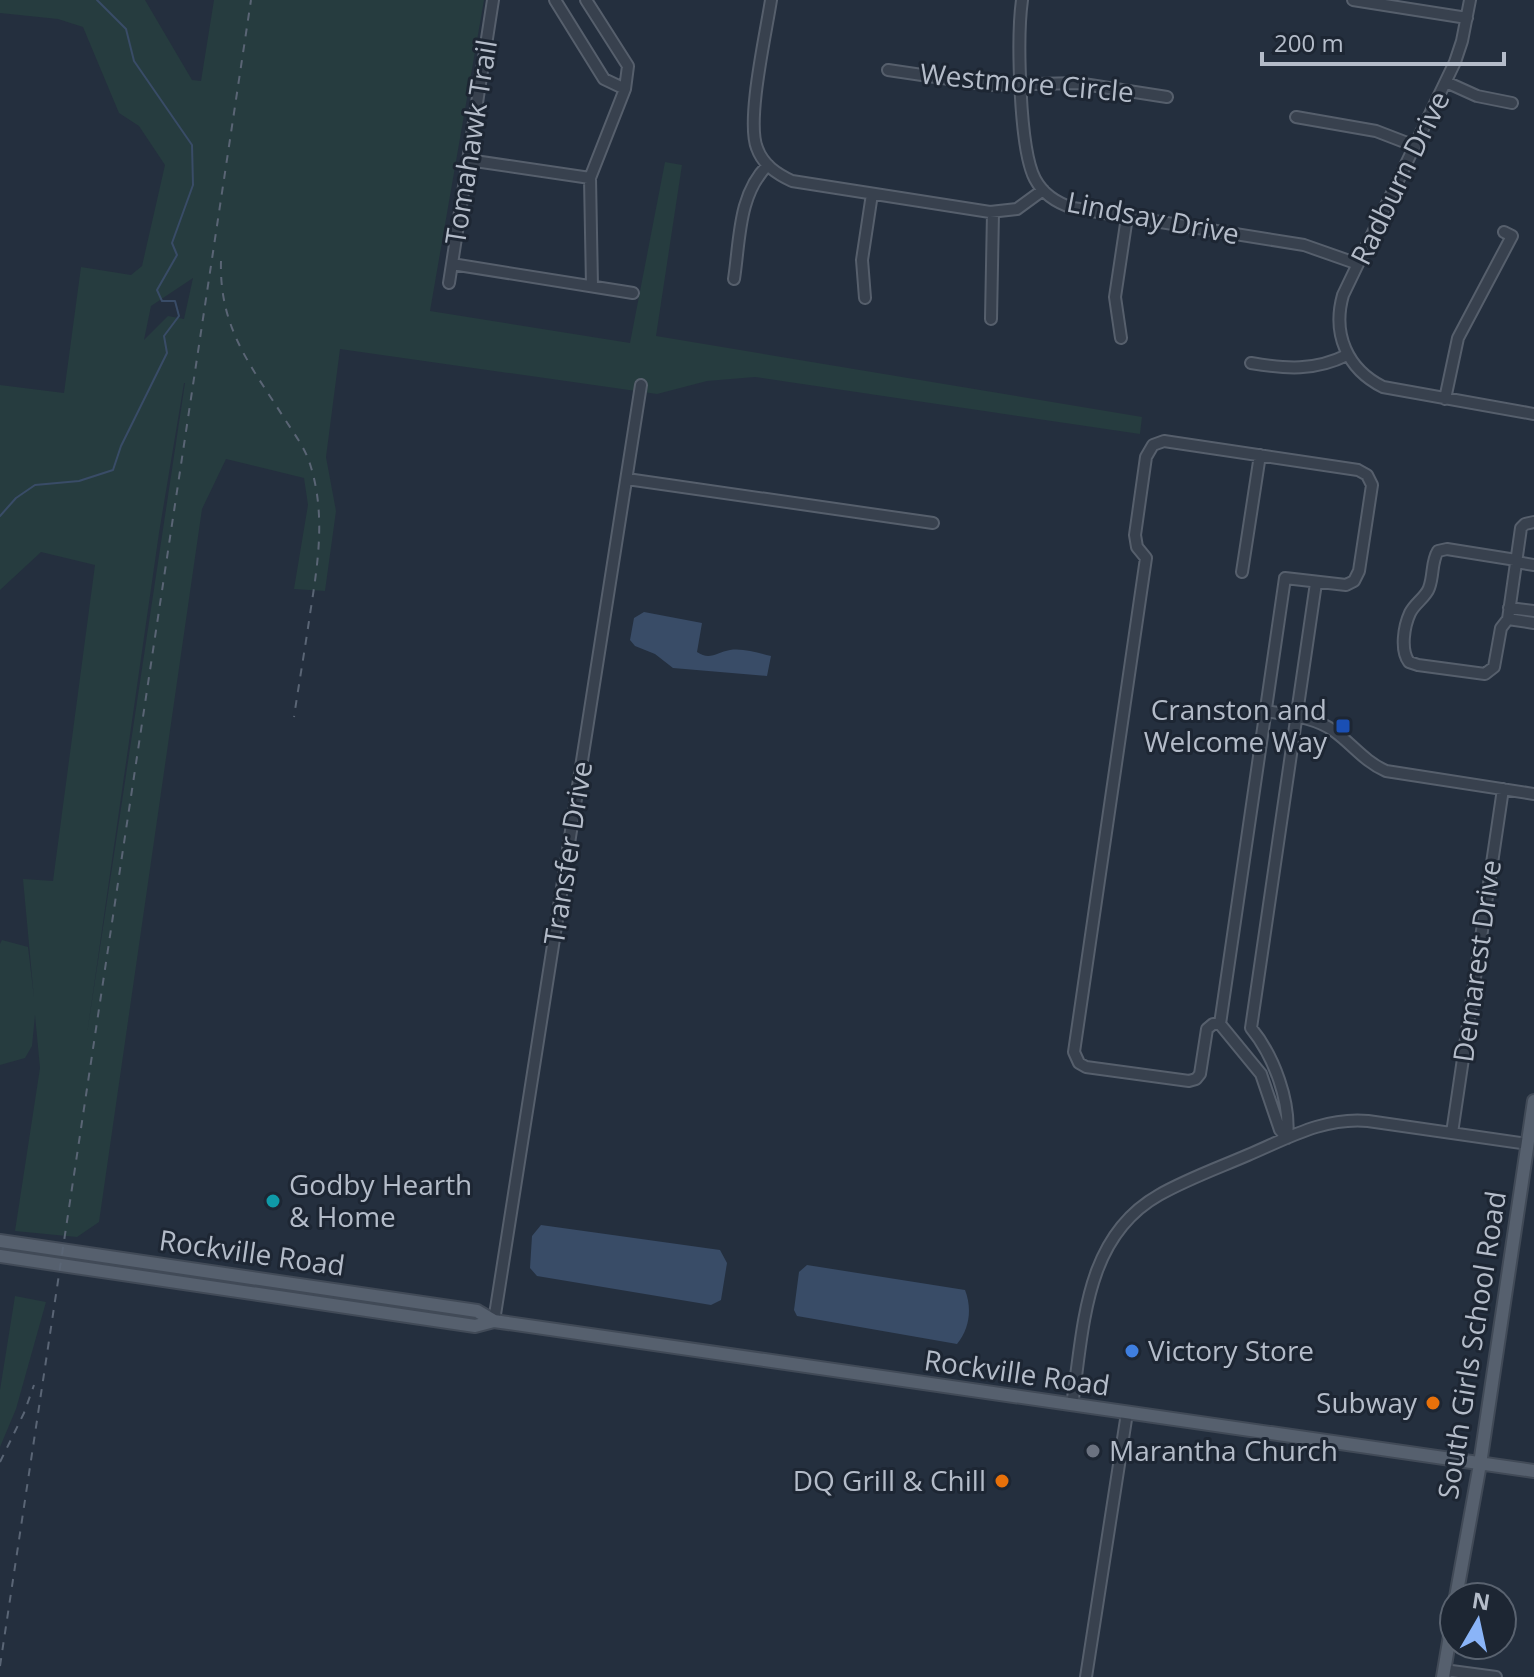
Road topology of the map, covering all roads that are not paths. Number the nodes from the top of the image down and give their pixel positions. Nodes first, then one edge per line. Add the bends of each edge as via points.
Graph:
1 (493, 0) edge
2 (555, 0) edge
3 (586, 0) edge
4 (771, 0) edge
5 (1022, 0) edge
6 (1353, 0) edge
7 (1470, 0) edge
8 (1467, 18) junction
9 (888, 70) dead end
10 (1446, 82) junction
11 (1021, 85) junction
12 (625, 89) junction
13 (1167, 97) dead end
14 (1512, 103) dead end
15 (1296, 117) dead end
16 (1415, 146) junction
17 (468, 160) junction
18 (768, 165) junction
19 (590, 178) junction
20 (1043, 190) junction
21 (872, 194) junction
22 (993, 212) junction
23 (1127, 217) junction
24 (1504, 232) dead end
25 (452, 264) junction
26 (1358, 264) junction
27 (734, 279) dead end
28 (449, 283) dead end
29 (592, 286) junction
30 (633, 293) dead end
31 (865, 298) dead end
32 (991, 319) dead end
33 (1121, 338) dead end
34 (1347, 355) junction
35 (1251, 363) dead end
36 (641, 385) dead end
37 (1445, 399) junction
38 (1534, 414) edge
39 (1260, 455) junction
40 (627, 479) junction
41 (1534, 522) edge
42 (933, 523) dead end
43 (1516, 561) junction
44 (1534, 565) edge
45 (1242, 572) dead end
46 (1316, 583) junction
47 (1534, 611) edge
48 (1508, 613) junction
49 (1534, 623) edge
50 (1266, 711) junction
51 (1297, 716) junction
52 (1503, 789) junction
53 (1534, 794) edge
54 (1220, 1024) junction
55 (1534, 1101) edge
56 (1452, 1133) junction
57 (1287, 1138) junction
58 (1528, 1144) junction
59 (0, 1241) edge
60 (0, 1256) edge
61 (494, 1321) junction
62 (1072, 1405) junction
63 (1127, 1413) junction
64 (1480, 1464) junction
65 (1534, 1471) edge
66 (1459, 1581) edge
67 (1444, 1674) edge
68 (1086, 1677) edge
69 (1496, 1677) edge

1 - 17 street, Tomahawk Trail
2 - 12 street via 604,79
3 - 12 street via 628,66
4 - 18 street via 753,123 756,146
5 - 11 street
6 - 8 street
7 - 8 street, Radburn Drive
8 - 10 street, Radburn Drive
9 - 11 street, Westmore Circle
10 - 14 street
10 - 16 street, Radburn Drive
11 - 13 street, Westmore Circle via 1077,83
11 - 20 street via 1028,160
12 - 19 street
15 - 16 street via 1376,131
16 - 26 street, Radburn Drive
17 - 19 street
17 - 25 street, Tomahawk Trail
18 - 21 street, Lindsay Drive via 792,181
18 - 27 street via 748,192
19 - 29 street
20 - 22 street, Lindsay Drive via 1017,209
20 - 23 street, Lindsay Drive via 1066,206
21 - 22 street, Lindsay Drive
21 - 31 street via 862,260
22 - 32 street
23 - 26 street, Lindsay Drive via 1304,245
23 - 33 street via 1115,297
24 - 37 street via 1512,236 1458,338
25 - 28 street, Tomahawk Trail
25 - 29 street
26 - 34 street, Radburn Drive via 1339,314
29 - 30 street
34 - 35 street via 1305,369
34 - 37 street via 1361,373 1383,387
36 - 40 street, Transfer Drive
37 - 38 street
39 - 45 street
39 - 46 street via 1358,470 1370,478 1359,574 1347,585
39 - 54 street via 1166,441 1153,445 1145,459 1135,532 1137,547 1146,558 1074,1052 1086,1067 1189,1081 1200,1072 1207,1029
40 - 42 street
40 - 61 street, Transfer Drive
41 - 43 street via 1521,528
43 - 44 street
43 - 48 street
43 - 48 street via 1438,551 1429,589 1410,613 1403,650 1409,662 1418,665 1485,674 1496,663
46 - 50 street via 1285,578
46 - 51 street
47 - 48 street
48 - 49 street
50 - 51 street
50 - 54 street
51 - 52 street via 1333,729 1386,771
51 - 57 street via 1251,1028 1277,1073
52 - 53 street
52 - 56 street, Demarest Drive
54 - 57 street via 1261,1074
55 - 58 main road, South Girls School Road
56 - 57 street via 1342,1120
56 - 58 street
57 - 62 street via 1161,1194 1116,1233 1090,1286
58 - 64 main road, South Girls School Road
59 - 61 main road, Rockville Road via 477,1311
60 - 61 main road, Rockville Road via 475,1326
61 - 62 main road, Rockville Road
62 - 63 main road, Rockville Road
63 - 64 main road, Rockville Road
63 - 68 street
64 - 65 main road, Rockville Road
64 - 66 main road, South Girls School Road
67 - 69 street

